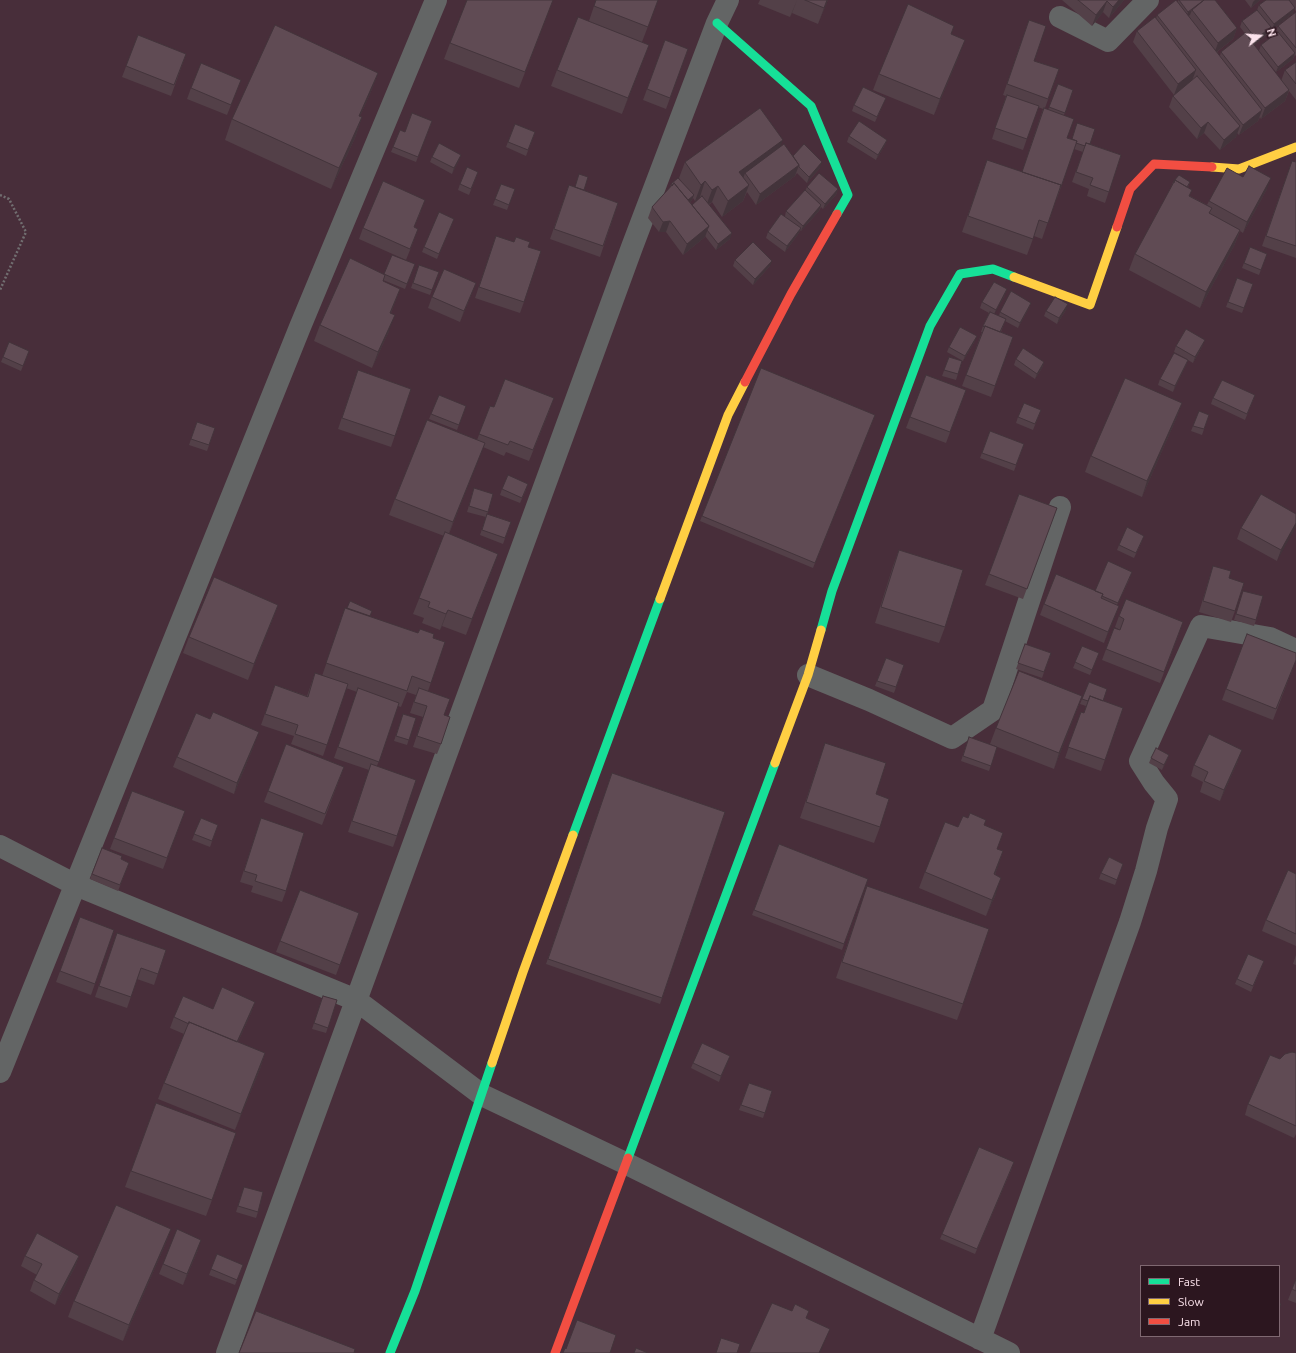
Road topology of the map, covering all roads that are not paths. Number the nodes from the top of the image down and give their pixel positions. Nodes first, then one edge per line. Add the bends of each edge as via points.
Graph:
1 (436, 0) edge
2 (728, 0) edge
3 (1148, 0) edge
4 (1060, 17) dead end
5 (717, 23) junction
6 (1296, 146) edge
7 (1060, 507) dead end
8 (1296, 650) edge
9 (808, 675) junction
10 (0, 846) edge
11 (76, 885) junction
12 (356, 1000) junction
13 (0, 1072) edge
14 (482, 1095) junction
15 (626, 1163) junction
16 (980, 1339) junction
17 (227, 1353) edge
18 (390, 1353) edge
19 (555, 1353) edge
20 (1009, 1353) edge

1 - 11 street via 300,327
2 - 5 street
3 - 4 street via 1108,41
5 - 12 street via 632,247
5 - 14 street via 811,106 848,195 791,294 728,415 526,964
6 - 9 street via 1239,169 1154,164 1130,189 1090,305 992,269 960,274 930,326 832,591
7 - 9 street via 993,710 952,738
8 - 16 street via 1270,638 1201,626 1140,761 1167,799 1130,922
9 - 15 street
10 - 11 street
11 - 12 street
11 - 13 street
12 - 14 street
12 - 17 street
14 - 15 street
14 - 18 street via 415,1291
15 - 16 street
15 - 19 street
16 - 20 street

